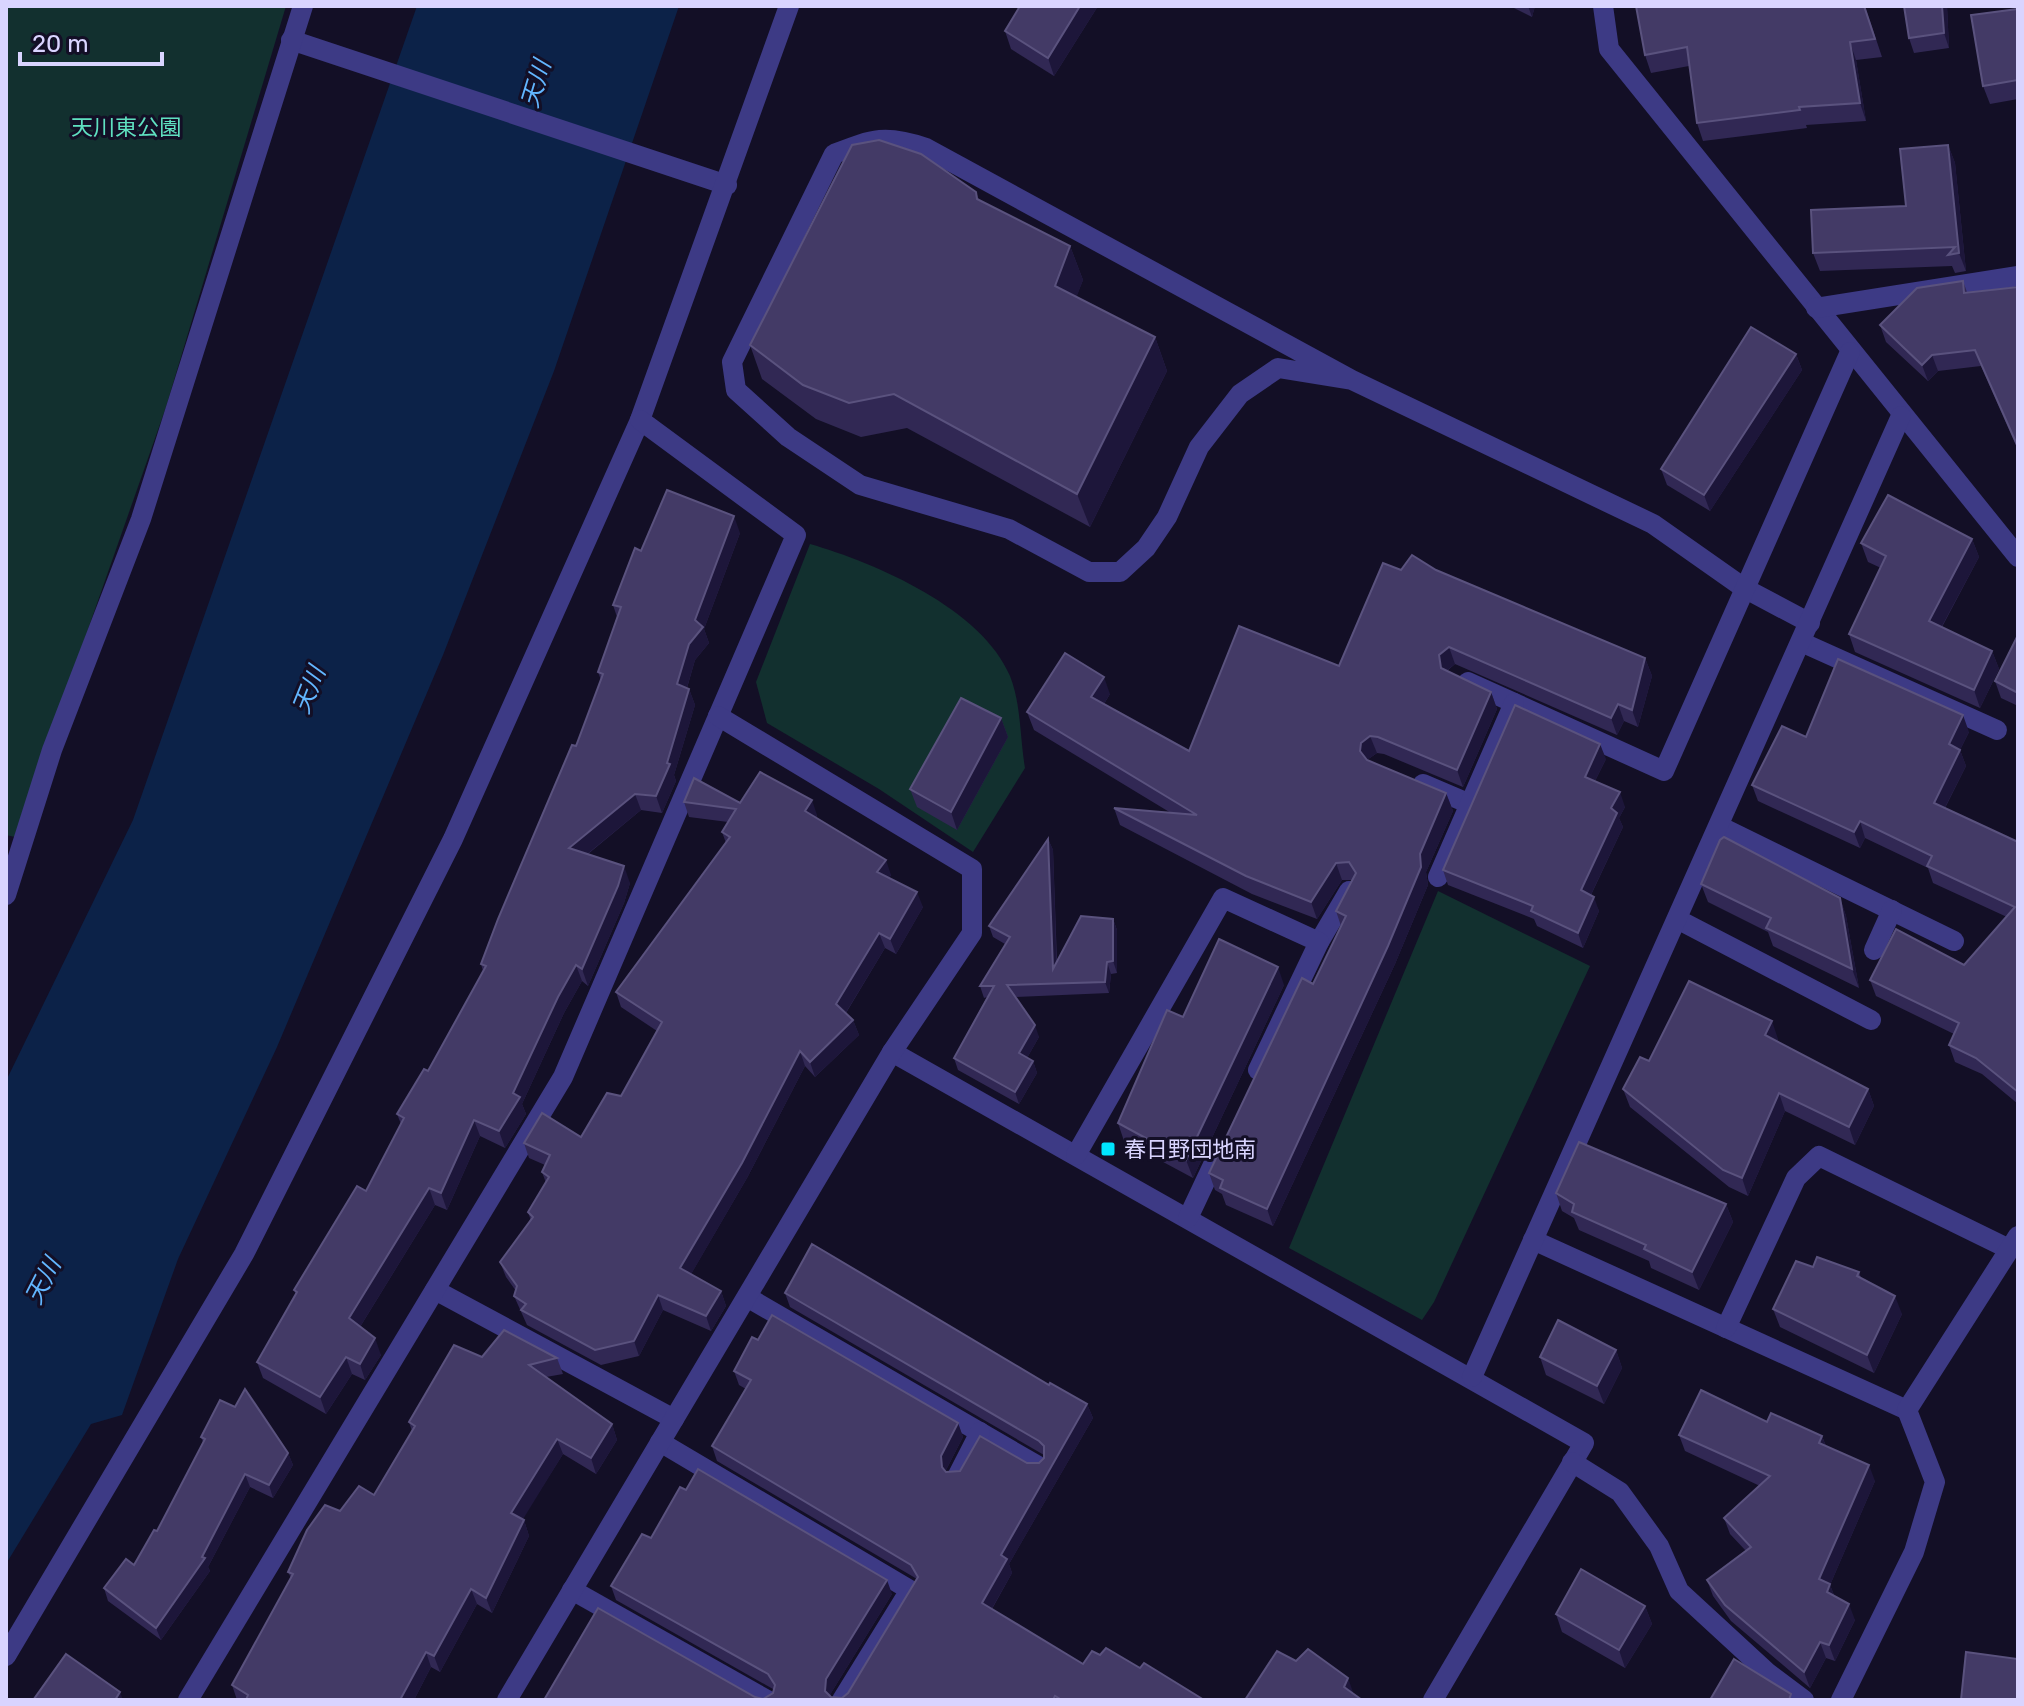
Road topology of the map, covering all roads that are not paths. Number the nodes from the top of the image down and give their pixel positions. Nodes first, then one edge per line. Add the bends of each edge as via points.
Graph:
1 (303, 6) edge
2 (789, 6) edge
3 (1603, 6) edge
4 (291, 40) junction
5 (727, 185) junction
6 (2018, 276) edge
7 (1816, 308) junction
8 (1850, 352) junction
9 (1352, 380) junction
10 (1901, 416) junction
11 (640, 420) junction
12 (2018, 557) edge
13 (1744, 588) junction
14 (1810, 623) junction
15 (1801, 642) junction
16 (1457, 677) edge
17 (1514, 703) junction
18 (718, 716) junction
19 (1997, 730) dead end
20 (1405, 777) edge
21 (1470, 804) junction
22 (1719, 826) junction
23 (1438, 877) dead end
24 (1349, 891) edge
25 (6, 895) edge
26 (1892, 910) junction
27 (1677, 919) junction
28 (1954, 941) dead end
29 (1319, 942) junction
30 (1874, 950) dead end
31 (1871, 1020) dead end
32 (892, 1052) junction
33 (1247, 1094) edge
34 (1227, 1135) edge
35 (1076, 1155) junction
36 (1188, 1218) junction
37 (1533, 1240) junction
38 (2014, 1243) edge
39 (435, 1290) junction
40 (747, 1297) junction
41 (1726, 1328) junction
42 (1472, 1377) junction
43 (1907, 1410) junction
44 (674, 1419) junction
45 (980, 1432) junction
46 (660, 1442) junction
47 (1572, 1462) junction
48 (1038, 1466) edge
49 (958, 1475) edge
50 (572, 1590) junction
51 (6, 1656) edge
52 (188, 1700) edge
53 (507, 1700) edge
54 (767, 1700) edge
55 (842, 1700) edge
56 (1433, 1700) edge
57 (1804, 1700) edge
58 (1841, 1700) edge

1 - 4 street
2 - 5 street
3 - 7 street via 1609,49
4 - 5 street
4 - 25 street via 141,519 52,750
5 - 11 street
6 - 7 street
7 - 8 street
8 - 10 street
8 - 13 street
9 - 9 street via 1278,368 1240,394 1199,447 1167,517 1146,548 1120,572 1089,572 1009,529 860,485 788,437 736,390 732,362 834,154 894,137 926,148
9 - 13 street via 1653,524
10 - 12 street
10 - 14 street
11 - 18 street via 796,535
11 - 51 street via 453,839 244,1254
13 - 14 street
13 - 17 street via 1664,771
14 - 15 street
15 - 19 street
15 - 22 street
16 - 17 street
17 - 21 street
18 - 32 street via 972,869 972,933
18 - 39 street via 563,1077
20 - 21 street
21 - 23 street
22 - 26 street
22 - 27 street
24 - 29 street
26 - 28 street
26 - 30 street
27 - 31 street
27 - 37 street
29 - 33 street
29 - 35 street via 1223,898
32 - 35 street
32 - 40 street
34 - 36 street
35 - 36 street
36 - 42 street
37 - 41 street
37 - 42 street
38 - 41 street via 1819,1156 1796,1178
38 - 43 street
39 - 44 street
39 - 52 street
40 - 44 street
40 - 45 street
41 - 43 street
42 - 47 street via 1584,1443
43 - 58 street via 1935,1482 1914,1552
44 - 46 street
45 - 48 street
45 - 49 street
46 - 50 street
46 - 55 street via 910,1590
47 - 56 street
47 - 57 street via 1620,1492 1659,1546 1679,1591
50 - 53 street
50 - 54 street

